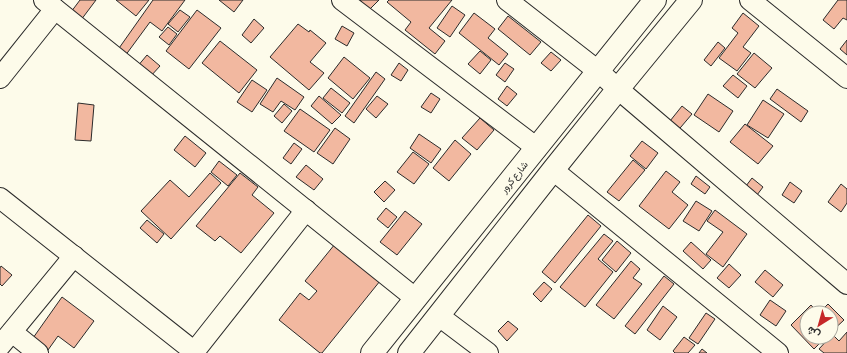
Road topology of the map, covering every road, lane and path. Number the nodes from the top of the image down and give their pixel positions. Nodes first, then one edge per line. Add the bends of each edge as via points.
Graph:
1 (342, 0) edge
2 (507, 0) edge
3 (691, 0) edge
4 (750, 0) edge
5 (653, 1) edge
6 (50, 5) edge
7 (598, 71) junction
8 (0, 78) edge
9 (847, 78) edge
10 (618, 89) junction
11 (537, 148) junction
12 (553, 170) junction
13 (0, 198) edge
14 (306, 210) junction
15 (74, 256) junction
16 (847, 284) edge
17 (415, 298) junction
18 (439, 316) junction
19 (6, 339) edge
20 (195, 352) edge
21 (38, 353) edge
22 (372, 353) edge
23 (409, 353) edge
24 (488, 353) edge
25 (778, 353) edge

1 - 11 street
2 - 7 street
3 - 10 main road
4 - 9 street
5 - 7 main road, شارع كرور
6 - 8 street
6 - 14 street
7 - 10 street
7 - 11 main road, شارع كرور
10 - 12 main road
10 - 16 street
11 - 17 main road, شارع كرور
12 - 18 main road
12 - 25 street
13 - 15 street
14 - 17 street
14 - 20 street
15 - 19 street
15 - 20 street
17 - 22 main road, شارع كرور
18 - 23 main road
18 - 24 street
19 - 21 street

